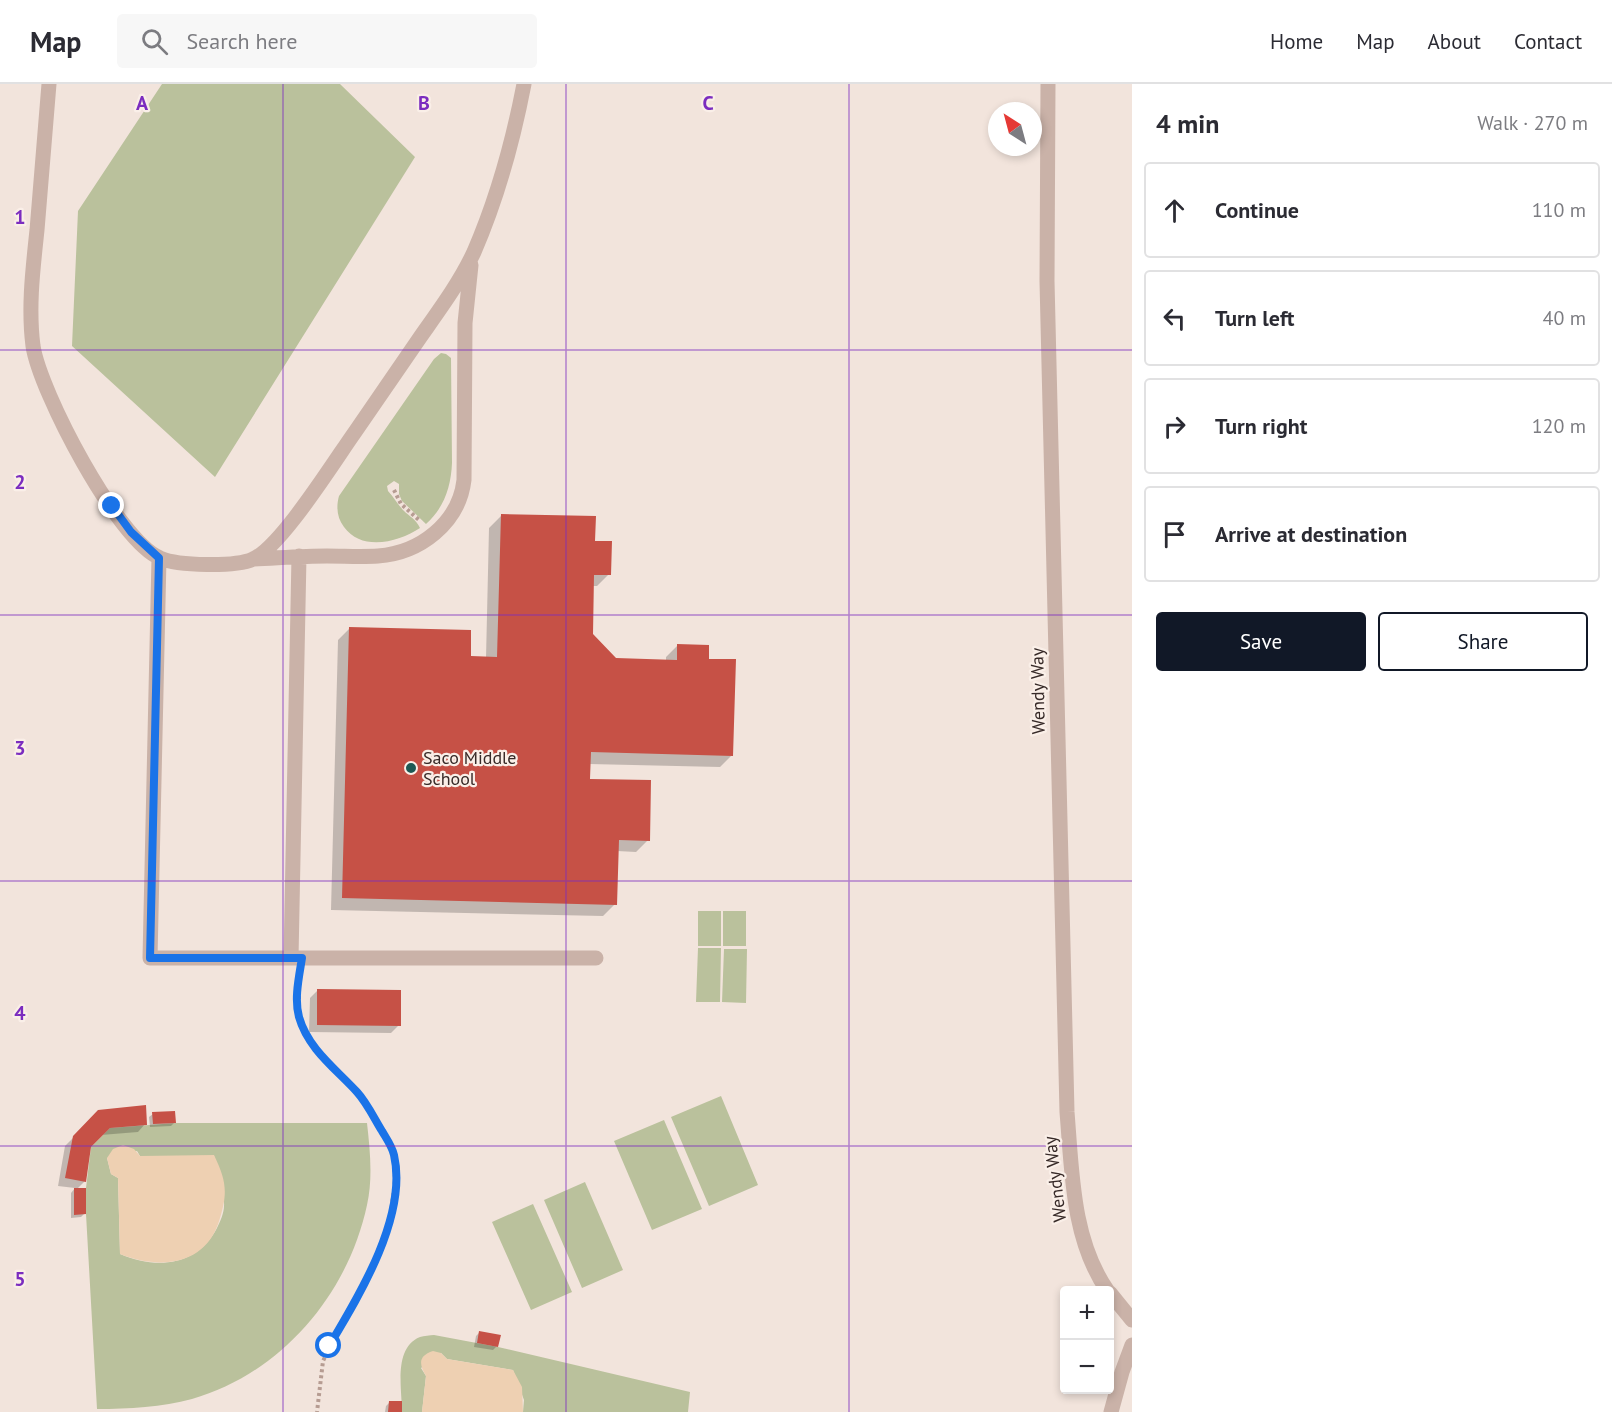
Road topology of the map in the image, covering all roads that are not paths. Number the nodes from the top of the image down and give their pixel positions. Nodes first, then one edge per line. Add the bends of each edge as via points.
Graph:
1 (49, 84) edge
2 (524, 84) edge
3 (1048, 84) edge
4 (472, 255) junction
5 (299, 556) junction
6 (159, 558) junction
7 (254, 559) junction
8 (296, 958) junction
9 (596, 958) dead end
10 (1105, 1286) edge
11 (1114, 1299) edge
12 (1132, 1320) edge
13 (1132, 1345) edge
14 (1111, 1412) edge

1 - 6 street via 30,306 33,347 59,418 98,486 131,532
2 - 4 street via 488,219
3 - 10 street, Wendy Way via 1047,281 1067,1112 1082,1237
4 - 5 street via 465,323 463,487 454,510 431,538 410,549 388,555
4 - 7 street via 442,306 321,481 276,541
5 - 7 street
5 - 8 street
6 - 7 street via 216,564
6 - 8 street via 150,958
8 - 9 street
11 - 12 street, Wendy Way
13 - 14 street

